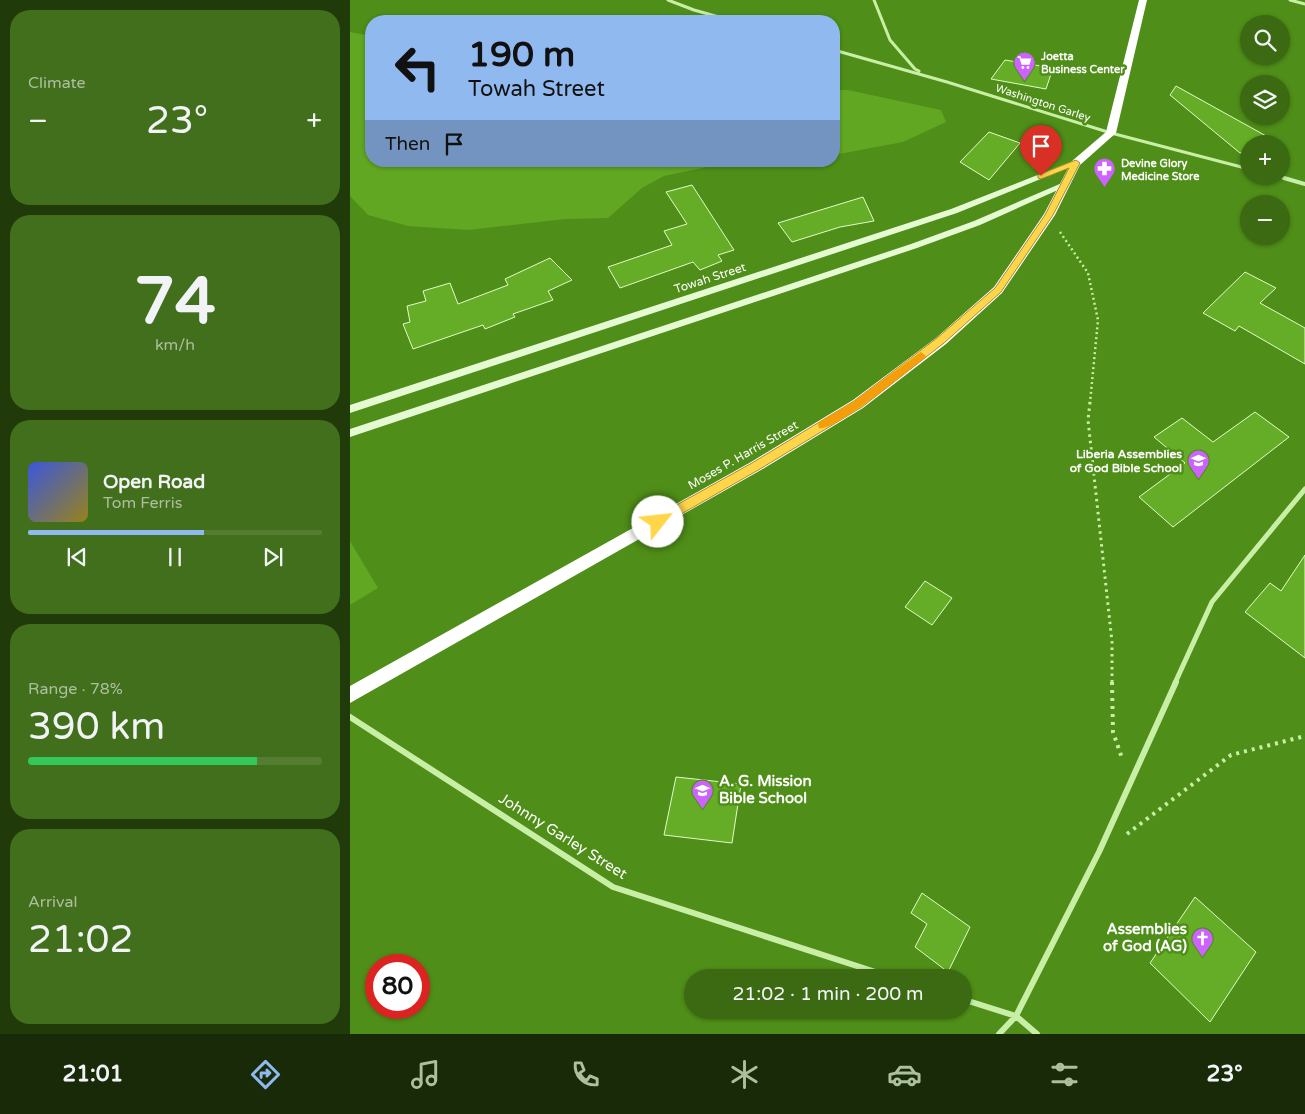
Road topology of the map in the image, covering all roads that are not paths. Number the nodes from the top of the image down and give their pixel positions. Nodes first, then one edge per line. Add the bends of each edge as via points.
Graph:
1 (668, 0) edge
2 (874, 0) edge
3 (1142, 0) edge
4 (1290, 0) edge
5 (1305, 4) edge
6 (712, 15) edge
7 (840, 52) edge
8 (948, 82) junction
9 (1111, 133) junction
10 (1076, 163) junction
11 (1240, 167) edge
12 (1290, 180) edge
13 (1305, 184) edge
14 (1065, 185) junction
15 (350, 409) edge
16 (350, 433) edge
17 (1305, 489) edge
18 (350, 695) edge
19 (350, 717) edge
20 (866, 969) edge
21 (972, 1002) edge
22 (1016, 1016) junction
23 (999, 1034) edge
24 (1037, 1034) edge

1 - 6 street
2 - 8 street via 890,40 915,69
3 - 9 highway
4 - 5 street
7 - 8 street, Washington Garley
8 - 9 street, Washington Garley
9 - 10 highway
9 - 11 street, Washington Garley
10 - 14 highway, Moses P. Harris Street
10 - 15 street, Towah Street via 954,211
12 - 13 street
14 - 16 street via 914,246
14 - 18 highway, Moses P. Harris Street via 1049,215 998,290 941,341 858,404 747,471
17 - 22 street via 1212,602 1099,852
19 - 20 street, Johnny Garley Street via 613,887
21 - 22 street
22 - 23 street
22 - 24 street

